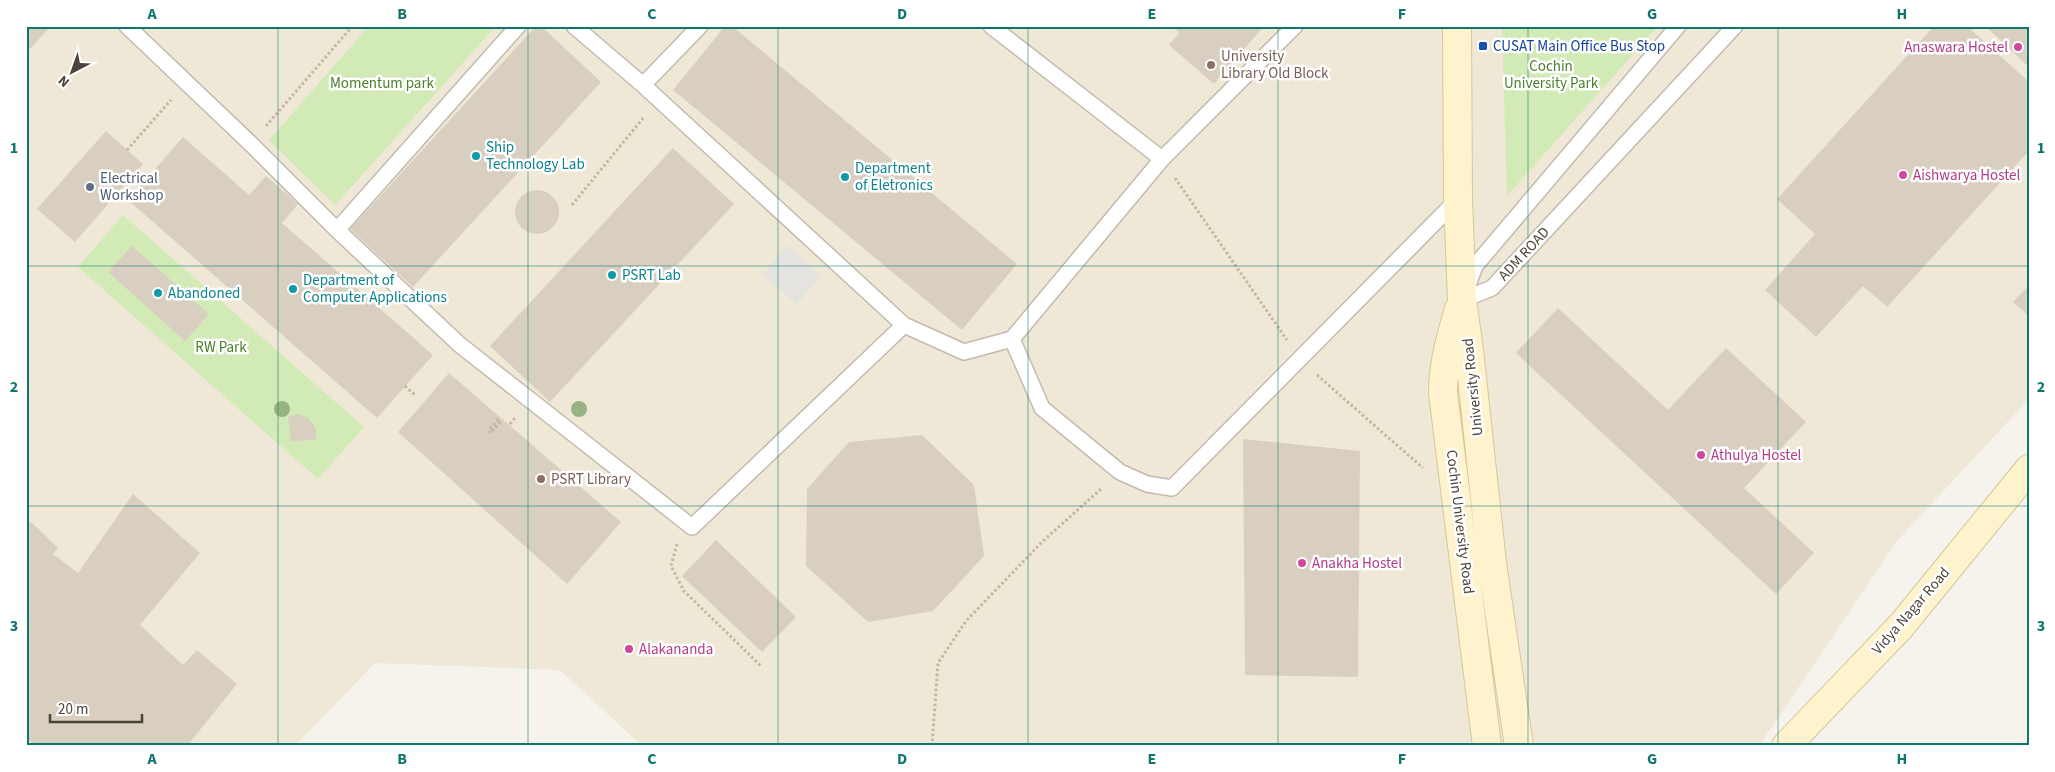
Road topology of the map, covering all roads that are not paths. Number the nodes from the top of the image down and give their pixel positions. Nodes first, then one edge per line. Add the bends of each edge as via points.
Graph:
1 (127, 26) edge
2 (518, 26) edge
3 (574, 26) edge
4 (700, 26) edge
5 (991, 26) edge
6 (1295, 26) edge
7 (1457, 26) edge
8 (1678, 26) edge
9 (1735, 26) edge
10 (644, 84) junction
11 (1162, 159) junction
12 (1458, 199) junction
13 (336, 230) junction
14 (1462, 300) junction
15 (904, 325) junction
16 (1012, 338) junction
17 (2029, 469) edge
18 (1487, 746) edge
19 (1519, 746) edge
20 (1786, 746) edge

1 - 13 lane
2 - 13 lane
3 - 10 lane
4 - 10 lane
5 - 11 lane
6 - 11 lane
7 - 12 street, University Road
8 - 14 lane, ADM ROAD via 1475,266
9 - 14 lane, ADM ROAD via 1492,288
10 - 15 lane
11 - 16 lane
12 - 14 street, University Road
12 - 16 lane via 1172,488 1147,484 1120,472 1042,408
13 - 15 lane via 468,352 692,527
14 - 18 street, Cochin University Road via 1446,357 1443,393
14 - 19 street, University Road via 1492,563
15 - 16 lane via 964,352
17 - 20 street, Vidya Nagar Road via 1901,626

